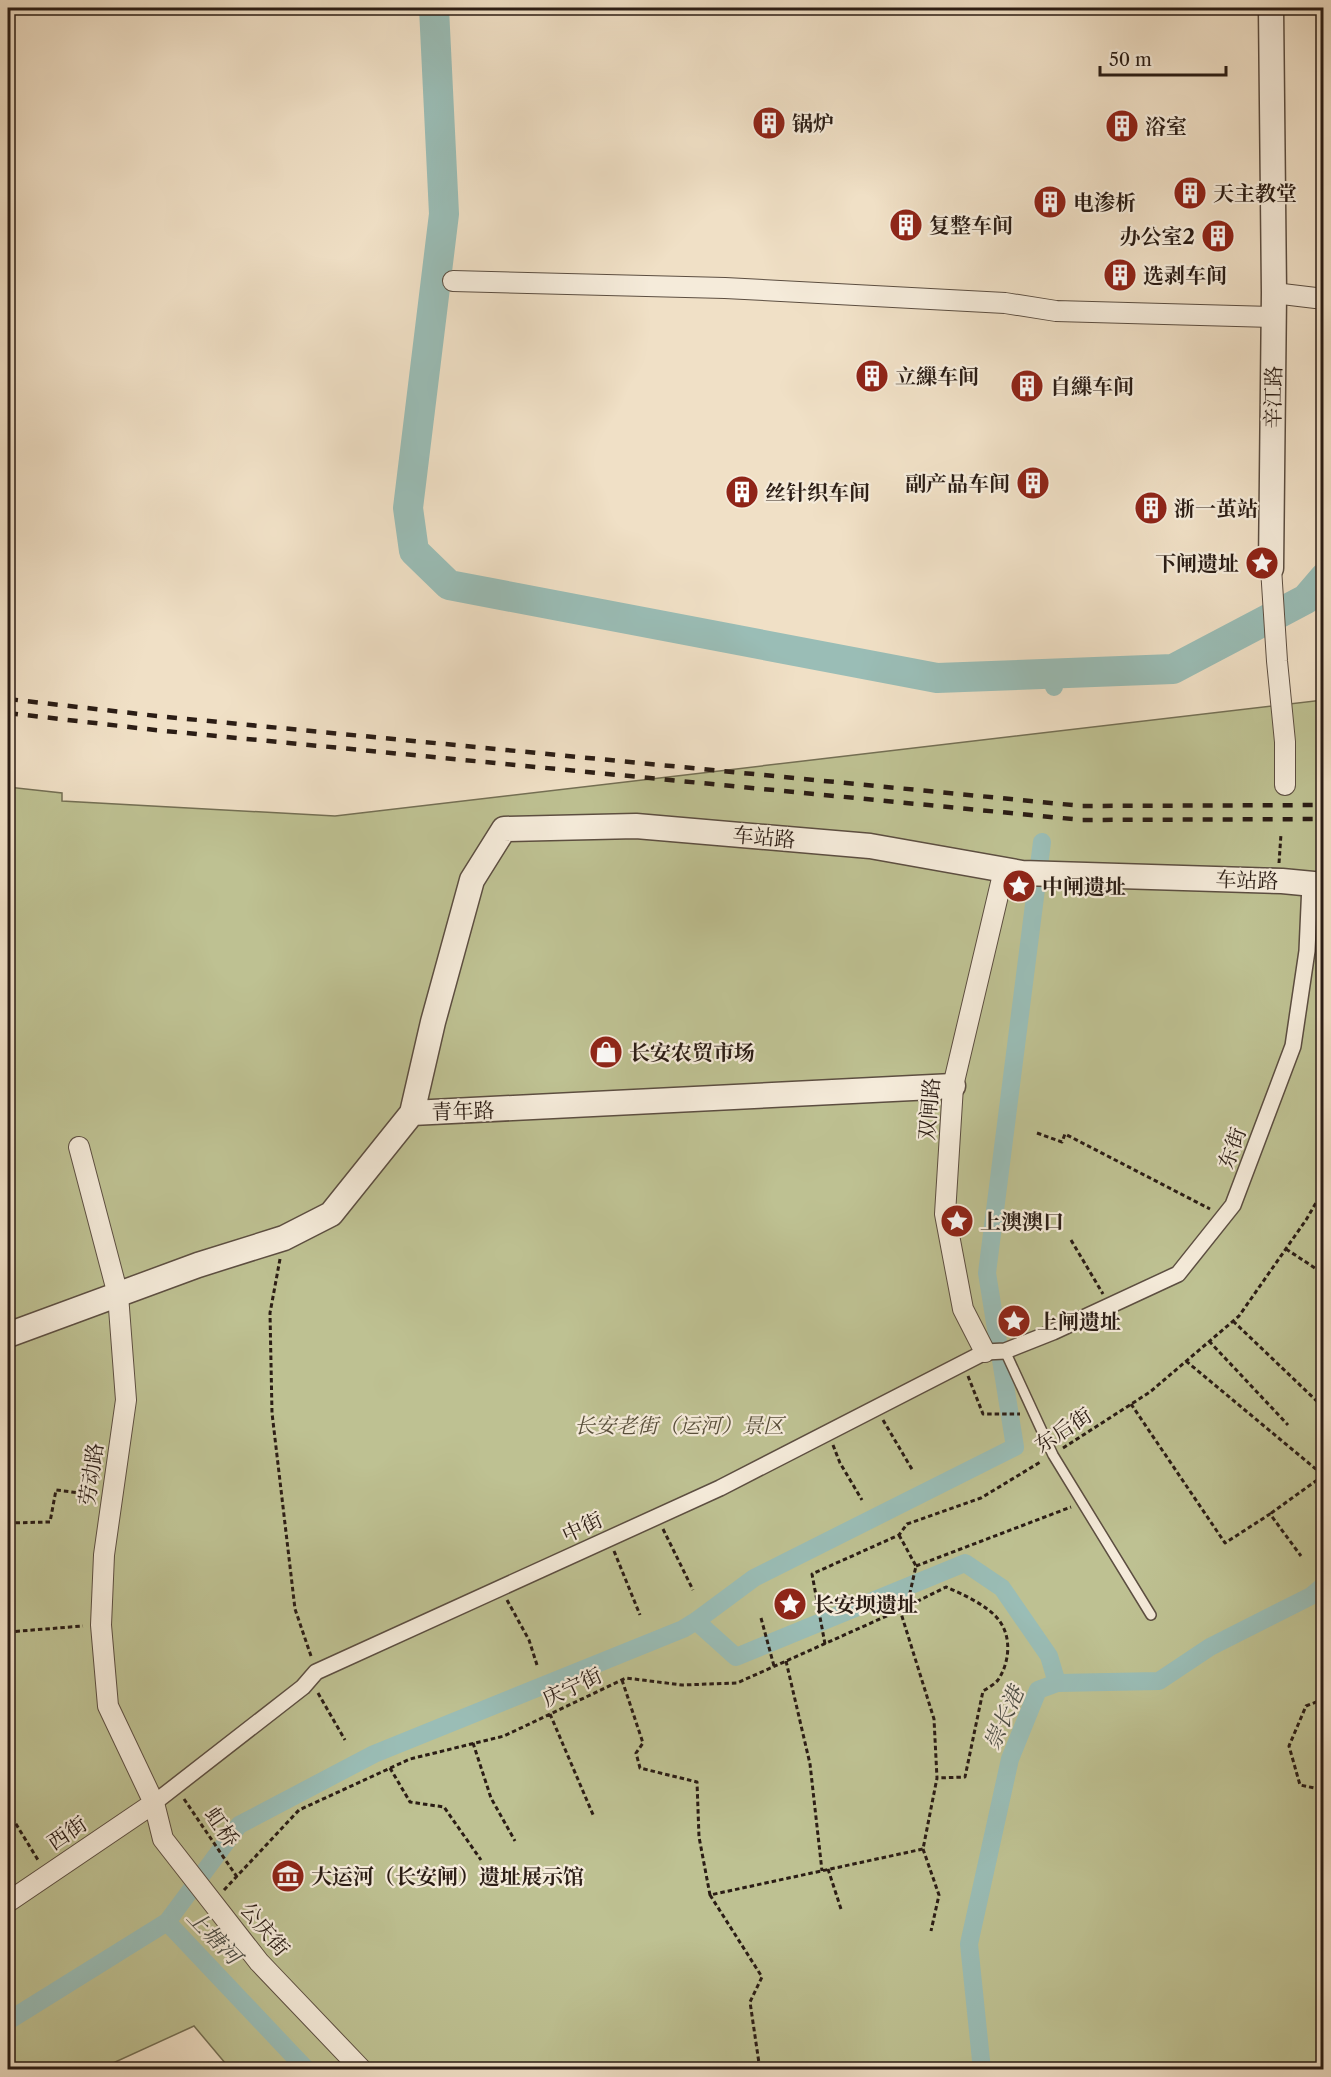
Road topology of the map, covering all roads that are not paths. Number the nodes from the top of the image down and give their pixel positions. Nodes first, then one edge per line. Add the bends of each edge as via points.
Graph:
1 (1271, 8) edge
2 (453, 281) dead end
3 (1274, 293) junction
4 (1323, 298) edge
5 (1274, 317) junction
6 (1271, 568) joint
7 (1285, 785) dead end
8 (1013, 871) junction
9 (1317, 884) edge
10 (953, 1086) junction
11 (412, 1113) junction
12 (79, 1147) dead end
13 (118, 1294) junction
14 (1053, 1332) joint
15 (8, 1335) edge
16 (995, 1352) junction
17 (1151, 1616) dead end
18 (154, 1803) junction
19 (8, 1902) edge
20 (362, 2070) edge

1 - 3 street, 辛江路
2 - 5 street via 725,288 1005,303 1056,312
3 - 4 street
3 - 5 street, 辛江路
5 - 6 street, 辛江路
6 - 7 street, 辛江路
8 - 9 street, 车站路
8 - 10 street, 双闸路
8 - 11 street, 车站路 via 870,846 636,826 504,829 472,880
9 - 14 street, 东街 via 1293,1046 1233,1205 1178,1274
10 - 11 street, 青年路
10 - 16 street, 双闸路 via 945,1214 963,1309
11 - 13 street, 青年路 via 332,1214 284,1238
12 - 13 street, 劳动路
13 - 15 street, 青年路
13 - 18 street, 劳动路 via 126,1400 104,1556 101,1624 108,1706
14 - 16 street, 中街
16 - 17 lane
16 - 18 street, 中街 via 963,1363 720,1488 313,1676
18 - 19 street, 西街
18 - 20 street, 公庆街 via 163,1839 173,1852 260,1962

